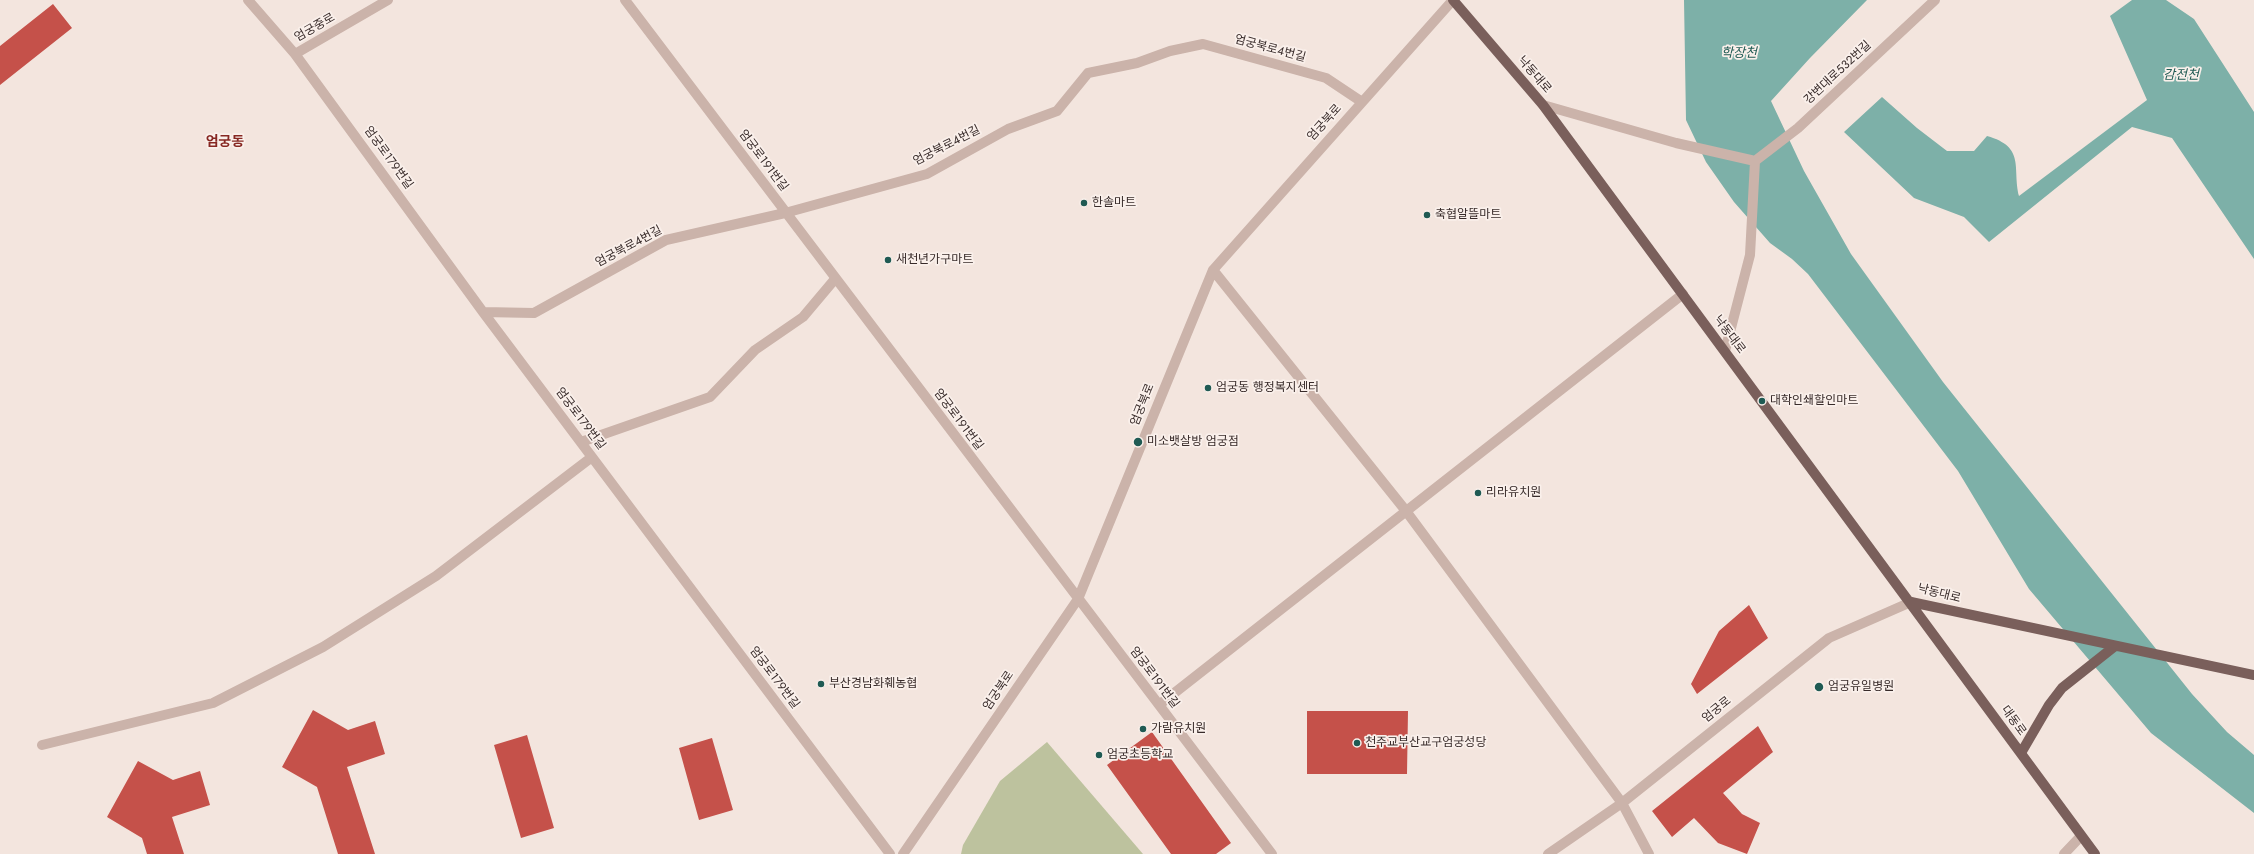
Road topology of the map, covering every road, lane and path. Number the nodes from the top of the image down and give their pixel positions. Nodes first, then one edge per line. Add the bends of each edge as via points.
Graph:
1 (248, 0) edge
2 (388, 0) edge
3 (625, 0) edge
4 (1453, 0) edge
5 (1935, 0) edge
6 (295, 54) junction
7 (1362, 102) junction
8 (1543, 106) junction
9 (1755, 161) junction
10 (785, 213) junction
11 (1213, 270) junction
12 (835, 279) junction
13 (1683, 294) junction
14 (483, 312) junction
15 (1725, 351) junction
16 (581, 442) junction
17 (592, 457) junction
18 (1406, 512) junction
19 (1078, 599) junction
20 (1911, 602) junction
21 (2115, 646) junction
22 (2254, 675) edge
23 (1159, 706) junction
24 (42, 745) dead end
25 (2021, 753) junction
26 (1622, 802) junction
27 (2082, 836) junction
28 (890, 854) edge
29 (904, 854) edge
30 (1272, 854) edge
31 (1548, 854) edge
32 (1649, 854) edge
33 (2064, 854) edge
34 (2095, 854) edge

1 - 6 street, 엄궁로179번길
2 - 6 street, 엄궁중로
3 - 10 street, 엄궁로191번길
4 - 7 street, 엄궁북로
4 - 8 main road, 낙동대로
5 - 9 street, 강변대로532번길 via 1798,128
6 - 14 street, 엄궁로179번길
7 - 10 street, 엄궁북로4번길 via 1326,78 1203,44 1170,51 1138,63 1088,73 1057,111 1008,129 927,174
7 - 11 street, 엄궁북로
8 - 9 street via 1676,144
8 - 13 main road, 낙동대로
9 - 15 street via 1750,255
10 - 12 street, 엄궁로191번길
10 - 14 street, 엄궁북로4번길 via 666,240 534,313
11 - 18 street
11 - 19 street, 엄궁북로
12 - 16 street via 804,317 755,350 710,397
12 - 19 street, 엄궁로191번길
13 - 15 main road, 낙동대로
13 - 18 street
14 - 16 street, 엄궁로179번길
15 - 20 main road, 낙동대로
16 - 17 street, 엄궁로179번길
17 - 24 street via 436,576 323,647 212,702
17 - 28 street, 엄궁로179번길
18 - 23 street
18 - 26 street
19 - 23 street, 엄궁로191번길
19 - 29 street, 엄궁북로
20 - 21 main road, 낙동대로
20 - 25 main road, 대동로
20 - 26 street, 엄궁로 via 1829,638
21 - 22 main road, 낙동대로
21 - 25 main road via 2062,688
23 - 30 street, 엄궁로191번길
25 - 27 main road, 대동로
26 - 31 street, 엄궁로
26 - 32 street
27 - 33 street
27 - 34 main road, 대동로

